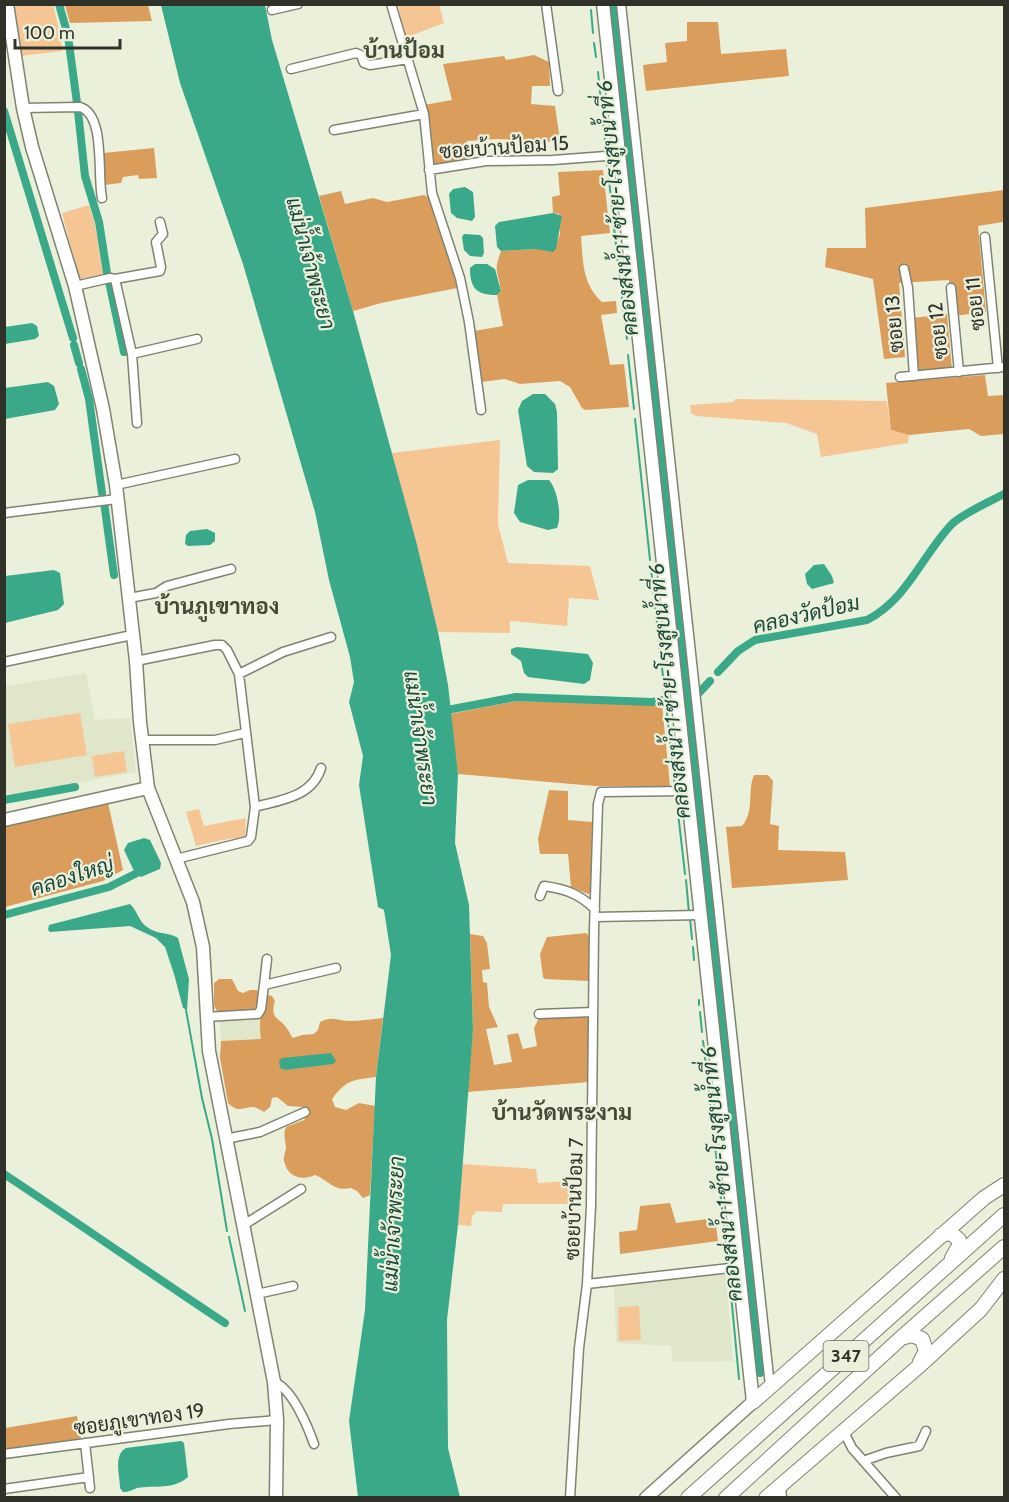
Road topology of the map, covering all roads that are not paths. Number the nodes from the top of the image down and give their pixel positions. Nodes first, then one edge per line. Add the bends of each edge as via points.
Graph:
1 (7, 4) edge
2 (298, 4) edge
3 (391, 4) edge
4 (546, 4) edge
5 (603, 4) edge
6 (621, 4) edge
7 (272, 10) dead end
8 (408, 59) junction
9 (291, 69) dead end
10 (558, 91) dead end
11 (622, 105) junction
12 (23, 108) junction
13 (424, 114) junction
14 (334, 130) dead end
15 (619, 155) junction
16 (429, 170) junction
17 (102, 198) dead end
18 (160, 222) dead end
19 (985, 237) dead end
20 (904, 269) dead end
21 (115, 279) junction
22 (75, 286) junction
23 (951, 288) dead end
24 (197, 339) dead end
25 (132, 354) junction
26 (1001, 368) edge
27 (959, 372) junction
28 (914, 376) junction
29 (900, 377) dead end
30 (481, 410) dead end
31 (137, 423) dead end
32 (235, 459) dead end
33 (116, 485) junction
34 (117, 499) junction
35 (4, 513) edge
36 (667, 517) junction
37 (231, 569) dead end
38 (129, 598) junction
39 (132, 635) junction
40 (331, 637) dead end
41 (136, 661) junction
42 (4, 662) edge
43 (239, 674) junction
44 (245, 733) junction
45 (142, 740) junction
46 (693, 765) junction
47 (321, 768) dead end
48 (148, 788) junction
49 (687, 791) junction
50 (255, 807) junction
51 (4, 820) edge
52 (176, 859) junction
53 (540, 896) dead end
54 (595, 913) junction
55 (701, 915) junction
56 (267, 959) dead end
57 (336, 968) dead end
58 (264, 985) junction
59 (593, 1012) junction
60 (539, 1014) dead end
61 (206, 1017) junction
62 (305, 1112) dead end
63 (225, 1139) junction
64 (1005, 1185) edge
65 (301, 1189) dead end
66 (1005, 1215) edge
67 (242, 1226) junction
68 (941, 1235) junction
69 (1005, 1247) edge
70 (740, 1267) junction
71 (946, 1267) junction
72 (1005, 1279) edge
73 (587, 1284) junction
74 (292, 1286) dead end
75 (257, 1294) junction
76 (901, 1338) junction
77 (918, 1367) junction
78 (274, 1382) junction
79 (770, 1386) junction
80 (753, 1402) junction
81 (277, 1420) junction
82 (843, 1430) junction
83 (926, 1431) dead end
84 (85, 1443) junction
85 (314, 1444) dead end
86 (4, 1454) edge
87 (863, 1461) junction
88 (89, 1477) junction
89 (90, 1488) dead end
90 (4, 1489) edge
91 (781, 1491) edge
92 (276, 1497) edge
93 (570, 1497) edge
94 (646, 1497) edge
95 (688, 1497) edge
96 (726, 1497) edge
97 (766, 1497) edge
98 (896, 1497) edge

1 - 12 street
2 - 7 street
3 - 8 street
4 - 10 street
5 - 11 street
6 - 11 street
8 - 9 street via 370,65 356,53
8 - 13 street
11 - 15 street
11 - 36 street
12 - 17 street via 87,109 98,137
12 - 22 street
13 - 14 street
13 - 16 street
15 - 16 street, ซอยบ้านป้อม 15 via 486,161
15 - 36 street
16 - 30 street via 432,193 460,278
18 - 21 street via 163,234 156,242 160,271
19 - 26 street, ซอย 11
20 - 28 street, ซอย 13
21 - 22 street
21 - 25 street
22 - 33 street
23 - 27 street, ซอย 12
24 - 25 street
25 - 31 street
26 - 27 street
27 - 28 street
28 - 29 street
32 - 33 street
33 - 34 street
34 - 35 street
34 - 38 street
36 - 46 street
36 - 46 street
37 - 38 street
38 - 39 street
39 - 41 street
39 - 42 street
40 - 43 street via 283,652
41 - 43 street via 222,645
41 - 45 street
43 - 44 street
44 - 45 street via 215,740
44 - 50 street
45 - 48 street
46 - 49 street
46 - 79 street
47 - 50 street via 305,791
48 - 51 street
48 - 52 street
49 - 54 street, ซอยบ้านป้อม 7 via 601,792
49 - 55 street
50 - 52 street via 248,841
52 - 61 street via 193,902 203,947
53 - 54 street via 544,886 566,889 585,899
54 - 55 street
54 - 59 street, ซอยบ้านป้อม 7
55 - 70 street
56 - 58 street
57 - 58 street
58 - 61 street via 258,1014
59 - 60 street
59 - 73 street, ซอยบ้านป้อม 7
61 - 63 street
62 - 63 street via 260,1132
63 - 67 street
64 - 68 main road
65 - 67 street
66 - 71 main road, 347
67 - 75 street
68 - 71 main road via 954,1234 959,1243
68 - 79 main road
69 - 76 main road, 347
70 - 73 street
70 - 80 street
71 - 95 main road, 347
72 - 77 main road via 981,1309
73 - 93 street, ซอยบ้านป้อม 7
74 - 75 street
75 - 78 street
76 - 77 main road via 916,1335 925,1342 926,1351
76 - 96 main road, 347
77 - 82 main road
78 - 81 street
78 - 85 street via 284,1388
79 - 80 main road
80 - 94 street
81 - 84 street, ซอยภูเขาทอง 19
81 - 92 street
82 - 87 street
82 - 91 main road
83 - 87 street via 919,1446
84 - 86 street, ซอยภูเขาทอง 19
84 - 88 street
87 - 98 street
88 - 89 street
88 - 90 street
91 - 97 main road

